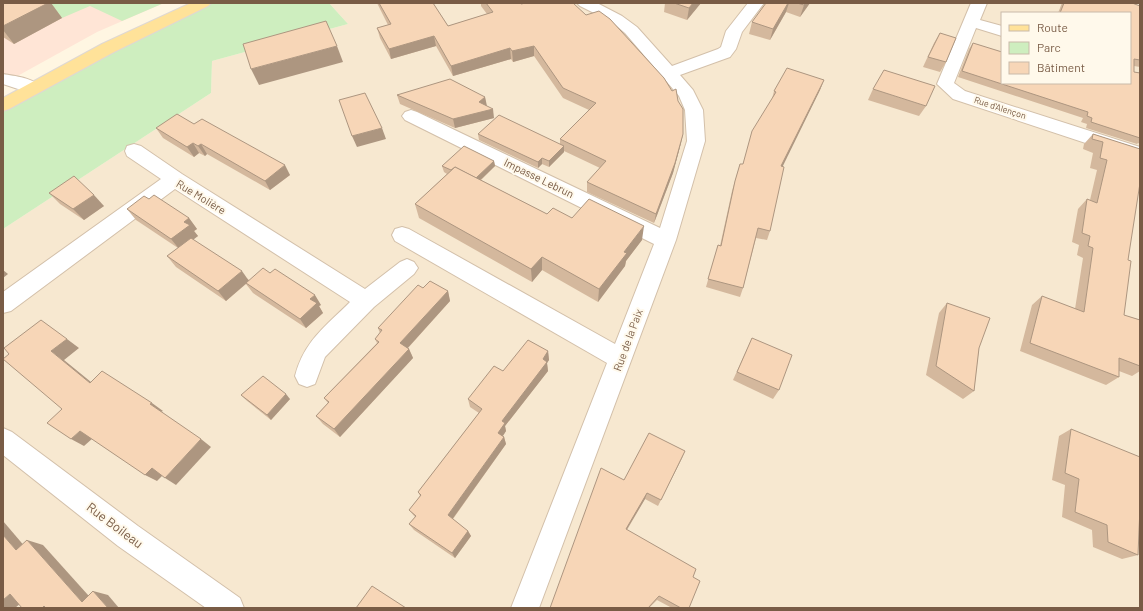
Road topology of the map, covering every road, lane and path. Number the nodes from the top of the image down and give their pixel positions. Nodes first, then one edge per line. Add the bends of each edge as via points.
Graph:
1 (177, 3) edge
2 (203, 3) edge
3 (585, 3) edge
4 (756, 3) edge
5 (979, 3) edge
6 (971, 22) junction
7 (1001, 31) edge
8 (669, 73) junction
9 (8, 83) edge
10 (33, 88) junction
11 (3, 105) edge
12 (411, 116) dead end
13 (134, 151) dead end
14 (1140, 154) edge
15 (175, 179) junction
16 (402, 235) dead end
17 (666, 240) junction
18 (407, 268) dead end
19 (366, 301) junction
20 (3, 304) edge
21 (621, 359) junction
22 (307, 376) dead end
23 (4, 442) edge
24 (230, 608) edge
25 (525, 608) edge

1 - 9 main road
2 - 10 main road via 108,48
3 - 8 street, Rue de la Paix via 617,19 631,30
4 - 8 street via 734,31 724,53
5 - 6 street, Rue d'Alençon
6 - 7 street
6 - 14 street, Rue d'Alençon via 945,84 951,90
8 - 17 street, Rue de la Paix via 686,94 694,110 696,141
9 - 10 street
10 - 11 main road
12 - 17 street, Impasse Lebrun
13 - 15 street
15 - 19 street, Rue Molière
15 - 20 street, Rue Molière
16 - 21 street
17 - 21 street, Rue de la Paix
18 - 19 street
19 - 22 street via 317,350
21 - 25 street, Rue de la Paix
23 - 24 street, Rue Boileau via 128,536

